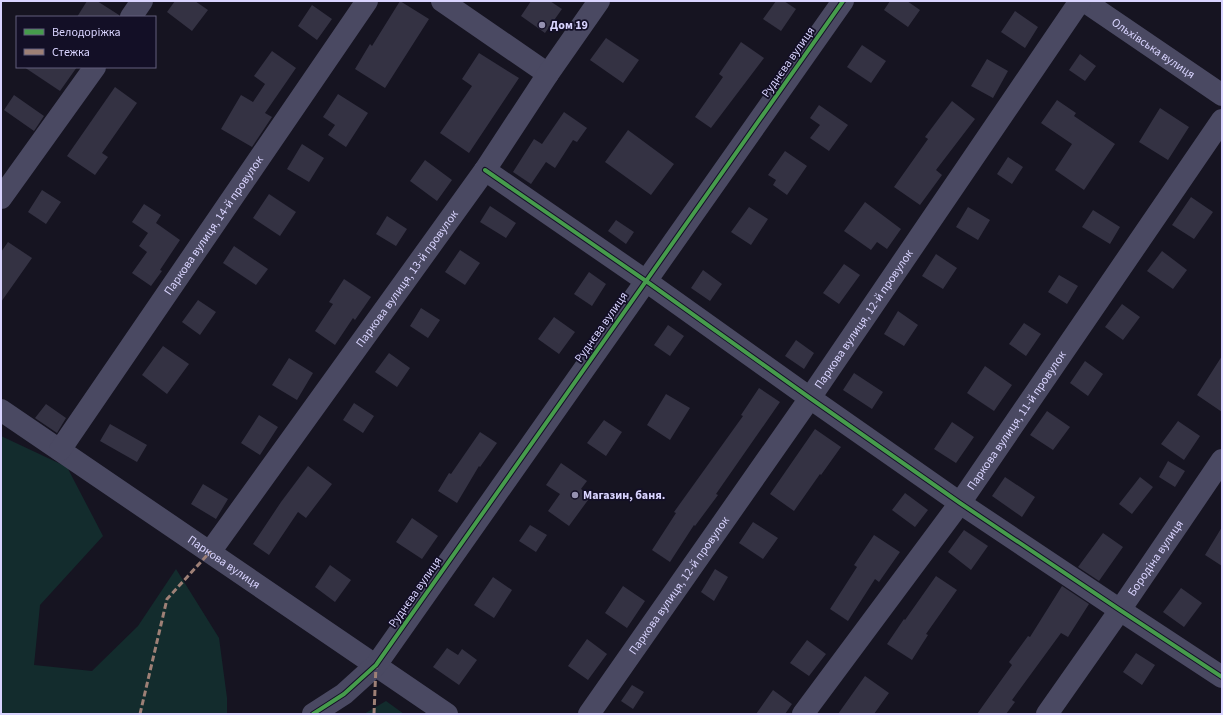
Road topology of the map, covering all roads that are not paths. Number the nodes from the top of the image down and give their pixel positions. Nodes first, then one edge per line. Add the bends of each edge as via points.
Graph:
1 (142, 1) edge
2 (366, 1) edge
3 (442, 1) edge
4 (599, 1) edge
5 (843, 1) edge
6 (1080, 1) edge
7 (1084, 1) edge
8 (132, 16) edge
9 (94, 68) edge
10 (548, 74) junction
11 (1222, 95) edge
12 (1222, 120) edge
13 (485, 170) junction
14 (1, 198) edge
15 (646, 281) junction
16 (810, 398) junction
17 (1, 410) edge
18 (60, 450) junction
19 (1222, 460) edge
20 (960, 503) junction
21 (210, 552) junction
22 (1120, 610) junction
23 (376, 665) junction
24 (1222, 677) edge
25 (313, 714) edge
26 (447, 714) edge
27 (589, 714) edge
28 (803, 714) edge
29 (1047, 714) edge

1 - 8 street
2 - 18 street, Паркова вулиця, 14-й провулок
3 - 10 street
4 - 10 street, Паркова вулиця, 13-й провулок
5 - 15 street, Руднєва вулиця
6 - 16 street, Паркова вулиця, 12-й провулок
7 - 11 street, Ольхівська вулиця
9 - 14 street
10 - 13 street, Паркова вулиця, 13-й провулок
12 - 20 street, Паркова вулиця, 11-й провулок
13 - 15 street
13 - 21 street, Паркова вулиця, 13-й провулок
15 - 16 street
15 - 23 street, Руднєва вулиця
16 - 20 street
16 - 27 street, Паркова вулиця, 12-й провулок
17 - 18 street, Паркова вулиця
18 - 21 street, Паркова вулиця
19 - 22 street, Бородіна вулиця
20 - 22 street
20 - 28 street, Паркова вулиця, 11-й провулок
21 - 23 street, Паркова вулиця
22 - 24 street
22 - 29 street, Бородіна вулиця
23 - 25 street, Руднєва вулиця via 344,694
23 - 26 street, Паркова вулиця

